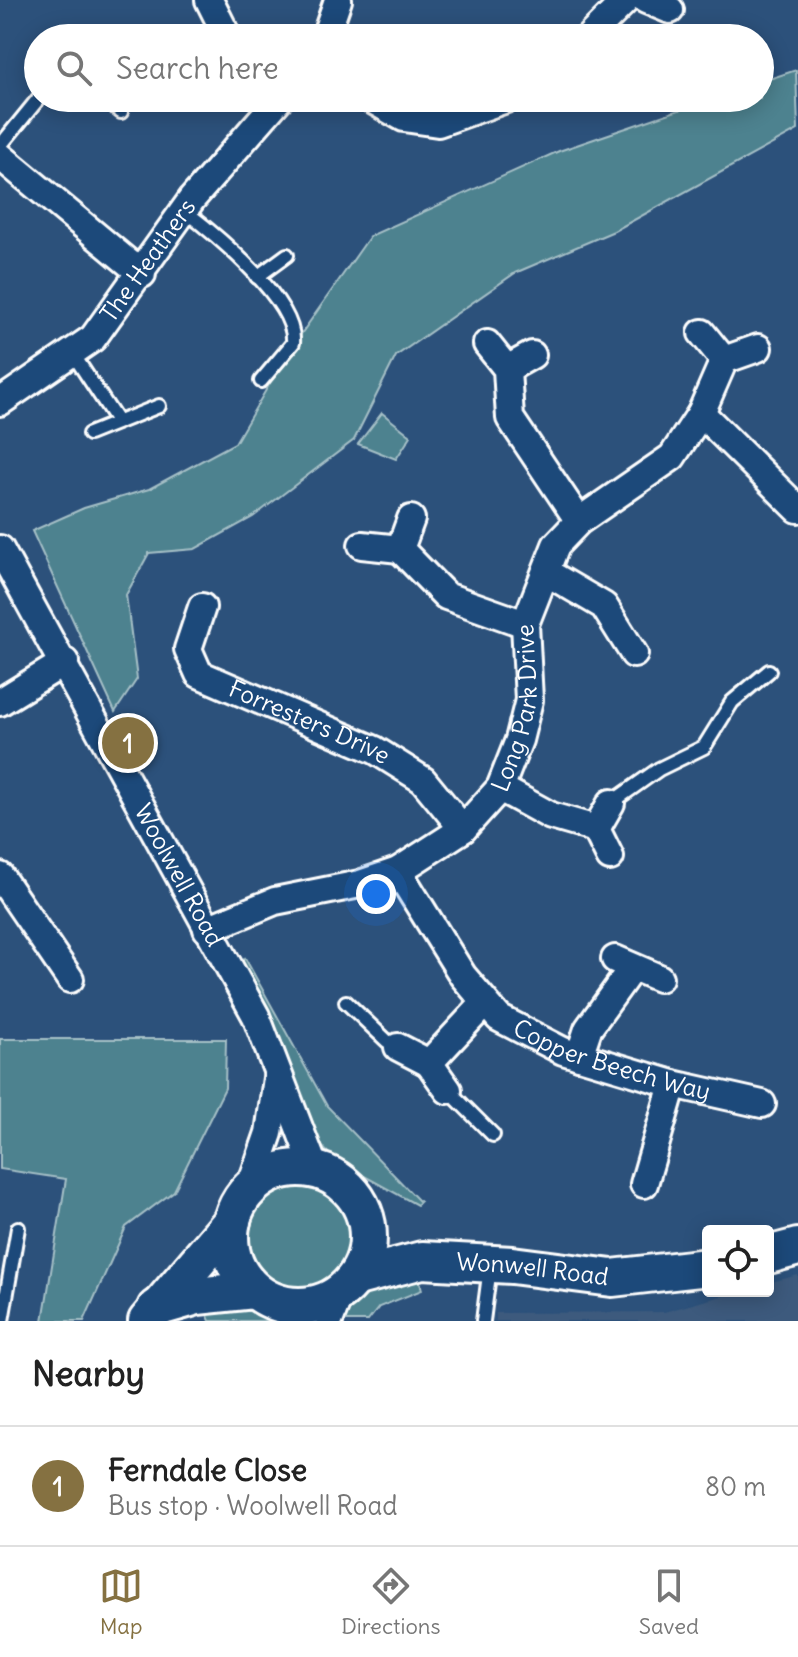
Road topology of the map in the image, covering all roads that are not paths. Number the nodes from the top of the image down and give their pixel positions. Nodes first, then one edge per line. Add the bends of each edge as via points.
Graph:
1 (209, 0) edge
2 (338, 0) edge
3 (626, 0) edge
4 (221, 24) edge
5 (330, 24) edge
6 (602, 24) edge
7 (28, 112) edge
8 (268, 112) edge
9 (394, 112) edge
10 (474, 112) edge
11 (0, 146) edge
12 (0, 156) edge
13 (185, 211) junction
14 (287, 255) dead end
15 (142, 274) junction
16 (257, 277) junction
17 (702, 333) dead end
18 (487, 344) dead end
19 (758, 348) dead end
20 (73, 354) junction
21 (532, 355) dead end
22 (724, 360) junction
23 (507, 369) junction
24 (261, 381) dead end
25 (0, 402) edge
26 (159, 406) dead end
27 (701, 413) junction
28 (117, 421) junction
29 (89, 434) dead end
30 (798, 509) edge
31 (411, 519) dead end
32 (579, 521) junction
33 (362, 545) dead end
34 (0, 549) edge
35 (400, 549) junction
36 (546, 572) junction
37 (202, 607) dead end
38 (525, 624) junction
39 (634, 654) dead end
40 (65, 662) junction
41 (769, 671) dead end
42 (0, 702) edge
43 (500, 788) junction
44 (611, 803) joint
45 (463, 829) junction
46 (596, 829) junction
47 (610, 857) dead end
48 (398, 871) junction
49 (0, 876) edge
50 (207, 929) junction
51 (659, 978) dead end
52 (70, 979) dead end
53 (346, 1002) dead end
54 (484, 1004) junction
55 (398, 1047) joint
56 (579, 1056) junction
57 (429, 1063) junction
58 (277, 1078) junction
59 (673, 1084) junction
60 (448, 1090) joint
61 (762, 1104) dead end
62 (493, 1135) dead end
63 (315, 1169) junction
64 (644, 1184) dead end
65 (250, 1188) junction
66 (232, 1221) junction
67 (18, 1228) dead end
68 (798, 1247) edge
69 (774, 1253) edge
70 (502, 1265) junction
71 (702, 1268) edge
72 (342, 1297) edge
73 (277, 1305) edge
74 (152, 1315) edge
75 (2, 1321) edge
76 (483, 1321) edge

1 - 4 street
2 - 5 street
3 - 6 street
7 - 11 lane
8 - 13 street, The Heathers
9 - 10 street via 428,123
12 - 15 street
13 - 15 street, The Heathers
13 - 16 lane via 232,248
14 - 16 lane
15 - 20 street, The Heathers via 93,338
16 - 24 lane via 294,333 286,354
17 - 22 street
18 - 23 street
19 - 22 street
20 - 25 street, The Heathers
20 - 28 lane
21 - 23 street
22 - 27 street, Long Park Drive
23 - 32 street via 510,418
26 - 28 lane
27 - 30 street
27 - 32 street, Long Park Drive via 672,457
28 - 29 lane
31 - 35 street
32 - 36 street, Long Park Drive via 556,545
33 - 35 street
34 - 40 street, Woolwell Road
35 - 38 street via 446,596
36 - 38 street, Long Park Drive
36 - 39 street via 604,606
37 - 45 street, Forresters Drive via 188,649 199,674 375,750 423,780
38 - 43 street, Long Park Drive via 529,700
40 - 42 street
40 - 50 street, Woolwell Road
41 - 44 lane via 732,702 704,747 659,769
43 - 45 street, Long Park Drive
43 - 46 street via 551,816
44 - 46 street
45 - 48 street, Long Park Drive
46 - 47 street
48 - 50 street, Long Park Drive via 275,901
48 - 54 street, Copper Beech Way
49 - 52 street
50 - 58 street, Woolwell Road via 256,1016
51 - 56 street via 624,964
53 - 55 lane
54 - 56 street, Copper Beech Way via 499,1018
54 - 57 street
55 - 57 street
56 - 59 street, Copper Beech Way
57 - 60 street
58 - 63 street, Woolwell Road
58 - 65 street, Woolwell Road via 269,1133
59 - 61 street, Copper Beech Way
59 - 64 street
60 - 62 lane
63 - 65 street via 280,1170
63 - 72 street via 351,1190 366,1217 368,1248
65 - 66 street
66 - 73 street via 233,1259
66 - 74 street
67 - 75 lane
68 - 69 street
70 - 71 street, Wonwell Road via 612,1278
70 - 72 street, Wonwell Road via 422,1260
70 - 76 lane
72 - 73 street via 316,1305
73 - 74 street via 197,1296

